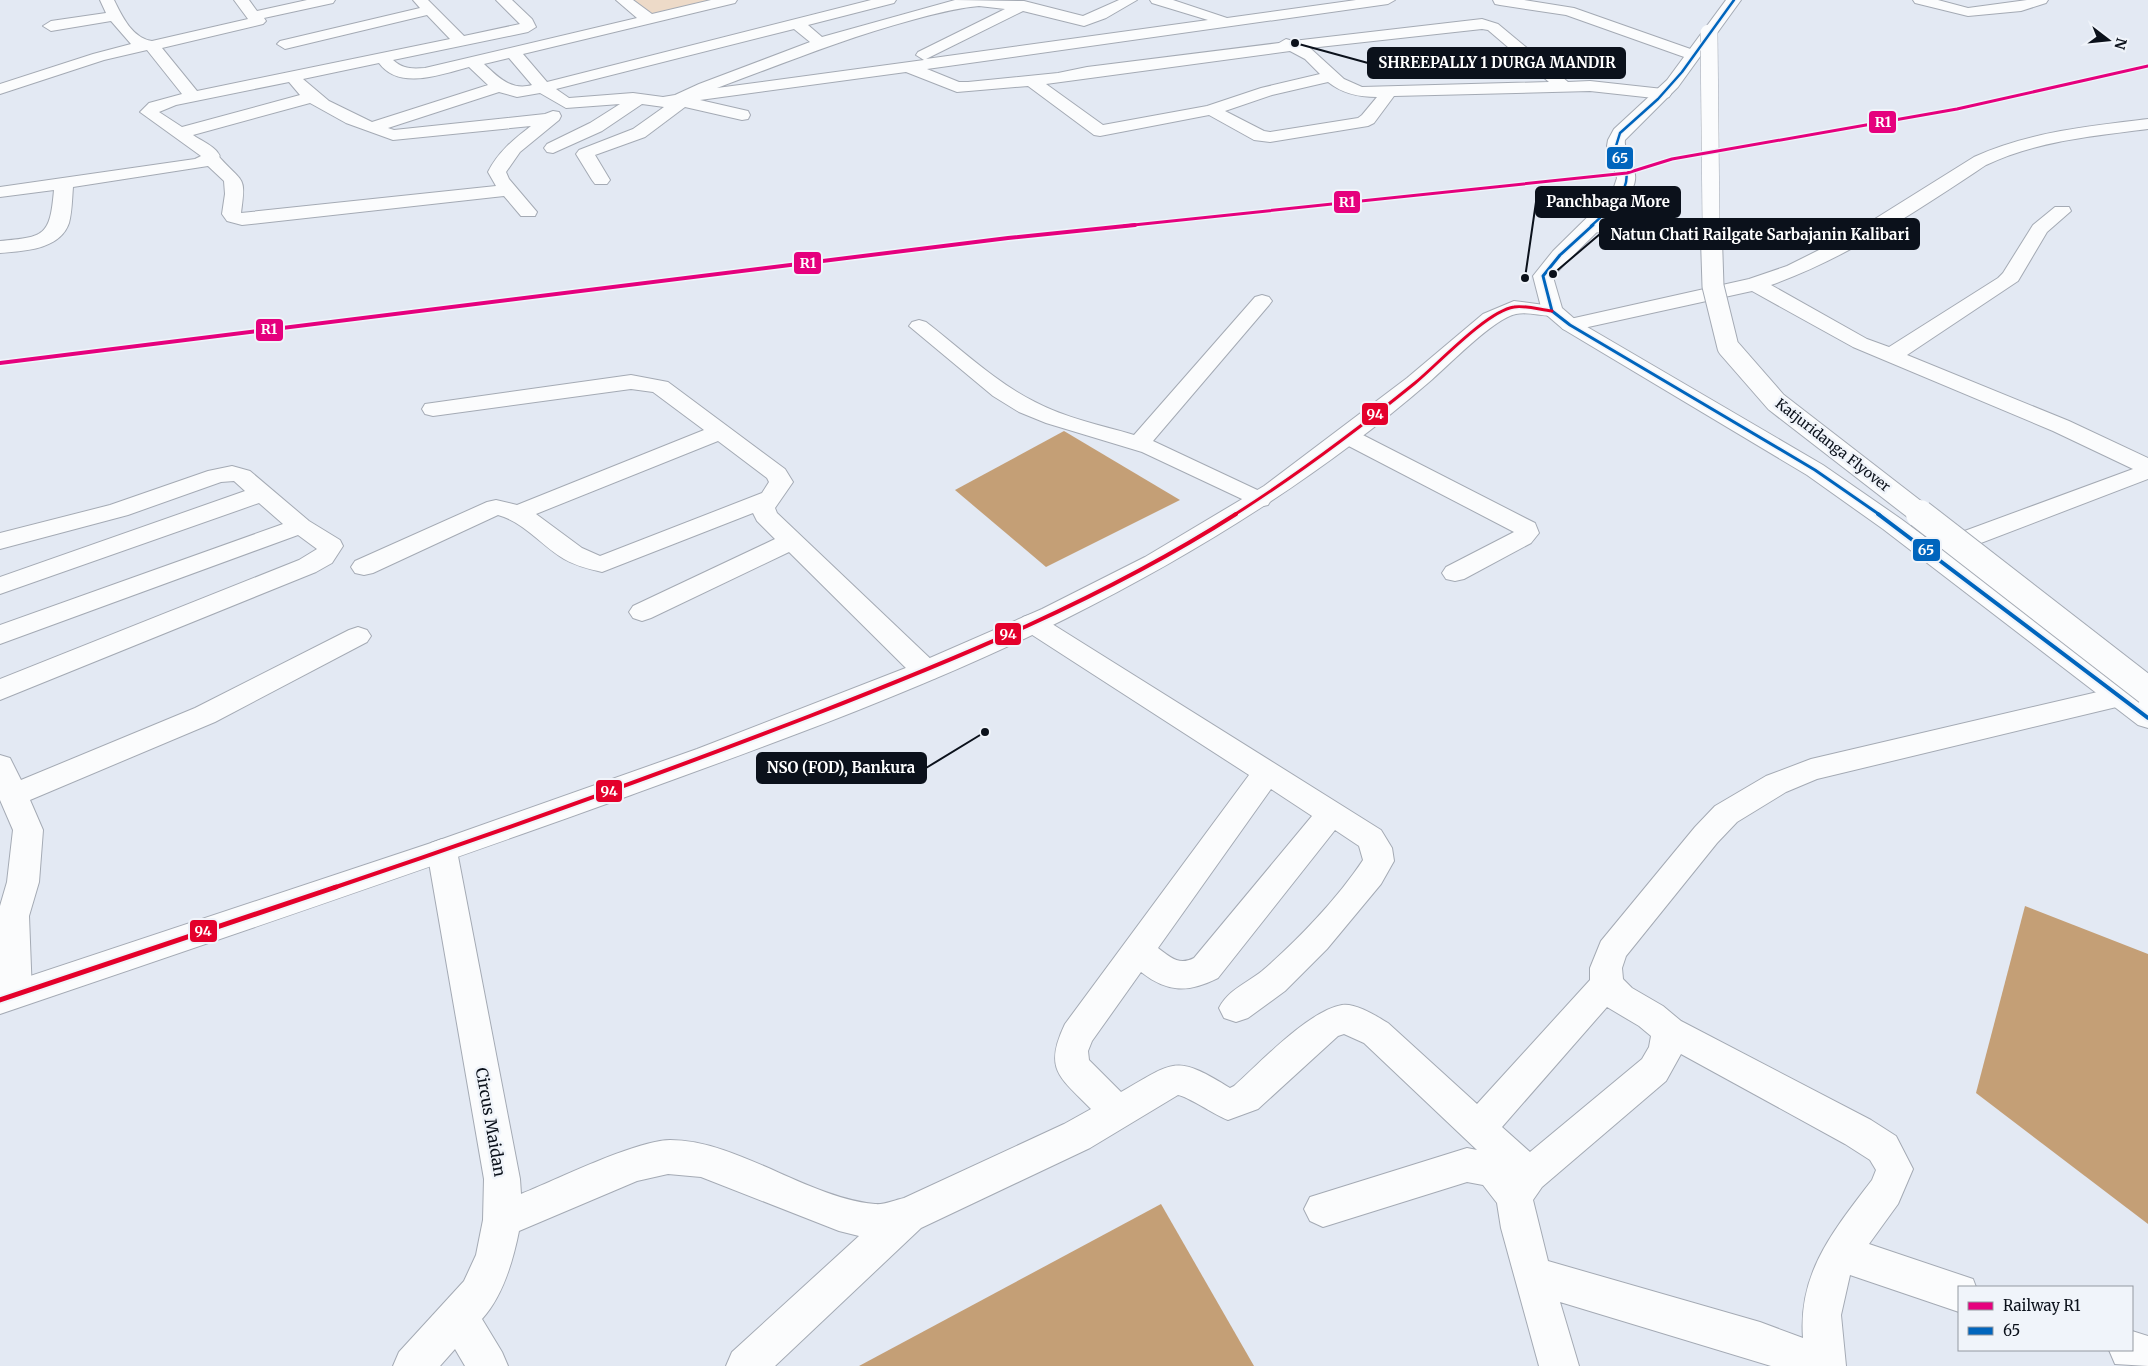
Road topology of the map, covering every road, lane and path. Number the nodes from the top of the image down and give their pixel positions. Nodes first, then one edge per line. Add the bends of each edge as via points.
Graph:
1 (107, 0) edge
2 (241, 0) edge
3 (328, 0) edge
4 (504, 0) edge
5 (623, 0) edge
6 (730, 0) edge
7 (889, 0) edge
8 (1130, 0) edge
9 (1157, 0) edge
10 (1385, 0) edge
11 (1734, 0) edge
12 (1920, 0) edge
13 (2041, 0) edge
14 (1500, 1) edge
15 (816, 3) dead end
16 (1027, 3) edge
17 (425, 5) edge
18 (384, 6) dead end
19 (705, 6) junction
20 (836, 13) junction
21 (116, 16) junction
22 (720, 16) dead end
23 (398, 17) junction
24 (649, 19) junction
25 (1226, 21) junction
26 (796, 23) junction
27 (51, 26) dead end
28 (267, 29) junction
29 (1418, 30) junction
30 (1709, 33) junction
31 (485, 37) junction
32 (461, 40) junction
33 (818, 44) junction
34 (148, 46) junction
35 (748, 47) junction
36 (1293, 47) junction
37 (508, 53) junction
38 (1693, 55) junction
39 (383, 57) junction
40 (659, 58) junction
41 (472, 62) junction
42 (765, 65) junction
43 (905, 65) junction
44 (672, 68) dead end
45 (301, 74) junction
46 (1330, 77) junction
47 (686, 79) dead end
48 (1030, 80) junction
49 (500, 86) junction
50 (1563, 86) junction
51 (543, 88) junction
52 (0, 89) edge
53 (1389, 92) junction
54 (1663, 94) junction
55 (193, 97) junction
56 (312, 97) junction
57 (687, 97) junction
58 (640, 98) junction
59 (566, 103) junction
60 (1211, 110) junction
61 (742, 115) dead end
62 (550, 119) junction
63 (2148, 124) edge
64 (371, 128) junction
65 (180, 133) junction
66 (553, 148) dead end
67 (210, 159) junction
68 (601, 180) dead end
69 (64, 183) junction
70 (509, 190) junction
71 (0, 192) edge
72 (2062, 211) dead end
73 (528, 212) dead end
74 (1590, 226) junction
75 (1858, 238) junction
76 (0, 247) edge
77 (1755, 284) junction
78 (1262, 302) dead end
79 (1561, 318) junction
80 (919, 326) dead end
81 (1890, 356) junction
82 (433, 409) dead end
83 (720, 432) junction
84 (1348, 436) junction
85 (1139, 444) junction
86 (2148, 467) edge
87 (2148, 471) edge
88 (263, 494) junction
89 (768, 499) junction
90 (1259, 500) junction
91 (518, 513) junction
92 (300, 526) junction
93 (0, 540) edge
94 (792, 541) junction
95 (1930, 553) junction
96 (364, 567) dead end
97 (1455, 572) dead end
98 (0, 586) edge
99 (642, 612) dead end
100 (1032, 623) junction
101 (0, 634) edge
102 (358, 636) dead end
103 (926, 671) junction
104 (0, 690) edge
105 (2141, 705) edge
106 (0, 766) edge
107 (1267, 773) junction
108 (13, 794) junction
109 (1332, 814) junction
110 (442, 851) junction
111 (1138, 951) junction
112 (1607, 984) junction
113 (8, 997) edge
114 (1236, 1008) dead end
115 (1669, 1031) junction
116 (1118, 1112) junction
117 (1478, 1128) junction
118 (1522, 1185) junction
119 (1323, 1209) dead end
120 (908, 1215) junction
121 (502, 1220) junction
122 (1840, 1253) junction
123 (1533, 1275) junction
124 (1958, 1293) edge
125 (458, 1317) junction
126 (2133, 1351) edge
127 (2148, 1356) edge
128 (412, 1366) edge
129 (488, 1366) edge
130 (746, 1366) edge
131 (1559, 1366) edge
132 (1816, 1366) edge
133 (1826, 1366) edge

1 - 21 main road
2 - 28 main road
3 - 28 main road
4 - 31 main road via 527,22 528,27
5 - 24 main road
6 - 19 main road
7 - 20 main road
8 - 16 main road via 1084,21
9 - 25 main road
10 - 25 main road
10 - 29 main road
11 - 30 main road
12 - 13 main road via 1968,12 2021,7
14 - 38 main road via 1569,11
15 - 20 main road
16 - 33 main road via 961,3
16 - 43 main road
17 - 23 main road
17 - 32 main road
18 - 23 main road
19 - 22 main road
19 - 24 main road
20 - 26 main road
21 - 27 main road
21 - 34 main road via 135,42
23 - 28 main road
24 - 37 main road
25 - 36 main road
25 - 43 main road
26 - 33 main road
26 - 35 main road
28 - 34 main road
28 - 45 main road
29 - 36 main road
29 - 50 main road via 1490,25
30 - 38 main road
30 - 105 main road, Katjuridanga Flyover, bridge via 1713,286 1728,347 1776,402
31 - 32 main road
31 - 37 main road
32 - 39 main road
33 - 42 main road
34 - 52 main road via 99,57
34 - 55 main road
35 - 40 main road via 733,33
35 - 42 main road
36 - 46 main road via 1310,54
36 - 48 main road
37 - 41 main road
37 - 51 main road
38 - 54 main road
39 - 41 main road via 392,69 404,73 425,73
39 - 45 main road
40 - 44 main road
40 - 51 main road
41 - 49 main road
42 - 57 main road
43 - 48 main road via 962,88
43 - 57 main road
45 - 55 main road
45 - 56 main road via 298,87
46 - 53 main road via 1356,91
46 - 60 main road via 1267,91
47 - 57 main road
48 - 60 main road via 1100,131
49 - 51 main road via 515,93
49 - 64 main road
50 - 53 main road
50 - 54 main road via 1616,87
51 - 59 main road
53 - 60 main road via 1362,122 1270,137 1260,136
54 - 74 main road via 1620,134 1615,144 1617,154 1625,164 1625,186
55 - 65 main road via 172,101 148,112
56 - 64 main road
56 - 65 main road
57 - 58 main road via 663,102
57 - 61 main road
57 - 68 main road via 639,133 587,152 585,154
58 - 59 main road
58 - 66 main road via 596,127
59 - 62 main road
62 - 64 main road via 412,135 393,135
62 - 70 main road via 500,164 497,172
63 - 75 main road via 2074,133 1997,152
65 - 67 main road via 206,149
67 - 69 main road via 183,166
67 - 70 main road via 232,177 235,193 231,214 242,219
69 - 71 main road
69 - 76 main road via 58,226 52,233 41,240
70 - 73 main road
72 - 81 main road via 2040,230 2006,282
74 - 75 main road
74 - 79 main road via 1543,276
75 - 77 main road via 1794,270
77 - 79 main road
77 - 81 main road via 1860,343
78 - 85 main road
79 - 84 main road via 1514,307 1490,318
79 - 95 main road via 1815,470
80 - 85 main road via 1001,391 1027,407
81 - 86 main road via 2061,426
82 - 83 main road via 631,382 660,387
83 - 89 main road via 777,474 778,489
83 - 91 main road
84 - 90 main road
84 - 97 main road via 1526,528 1527,533 1522,538
85 - 90 main road
87 - 95 main road
88 - 92 main road
88 - 93 main road via 242,476 232,473 119,510
88 - 98 main road
89 - 91 main road via 602,564 592,563 562,547
89 - 94 main road via 763,507 766,516
90 - 100 main road via 1154,563
91 - 96 main road via 496,507 484,510
92 - 101 main road
92 - 104 main road via 331,546 322,559
94 - 99 main road
94 - 103 main road
95 - 105 main road
100 - 103 main road
100 - 107 main road
102 - 108 main road via 205,715
103 - 110 main road via 707,756
105 - 112 main road via 1811,770 1776,784 1726,814 1706,835 1612,950 1606,968
106 - 108 main road
107 - 109 main road
107 - 111 main road
108 - 113 main road via 28,830 23,882 13,916
109 - 111 main road via 1206,968 1193,976 1177,976
109 - 114 main road via 1370,838 1377,848 1379,861 1316,940 1273,981
110 - 113 main road
110 - 121 main road, Circus Maidan via 502,1180
111 - 116 main road via 1077,1034 1071,1051 1072,1066
112 - 115 main road via 1620,998
112 - 117 main road
115 - 118 main road via 1666,1050 1654,1070
115 - 122 main road via 1883,1148 1895,1169 1885,1192
116 - 117 main road via 1173,1080 1186,1079 1228,1104 1246,1098 1326,1026 1343,1019 1359,1023 1376,1033
116 - 120 main road via 1077,1136
117 - 118 main road
118 - 119 main road via 1494,1170 1467,1165
118 - 123 main road via 1520,1228
120 - 121 main road via 876,1222 867,1220 839,1213 701,1160 668,1157 634,1165
120 - 130 main road
121 - 125 main road, Circus Maidan via 495,1257 478,1295
122 - 124 main road
122 - 133 main road via 1828,1283 1821,1316
123 - 131 main road
123 - 132 main road via 1760,1342
125 - 128 main road, Circus Maidan
125 - 129 main road
126 - 127 main road

